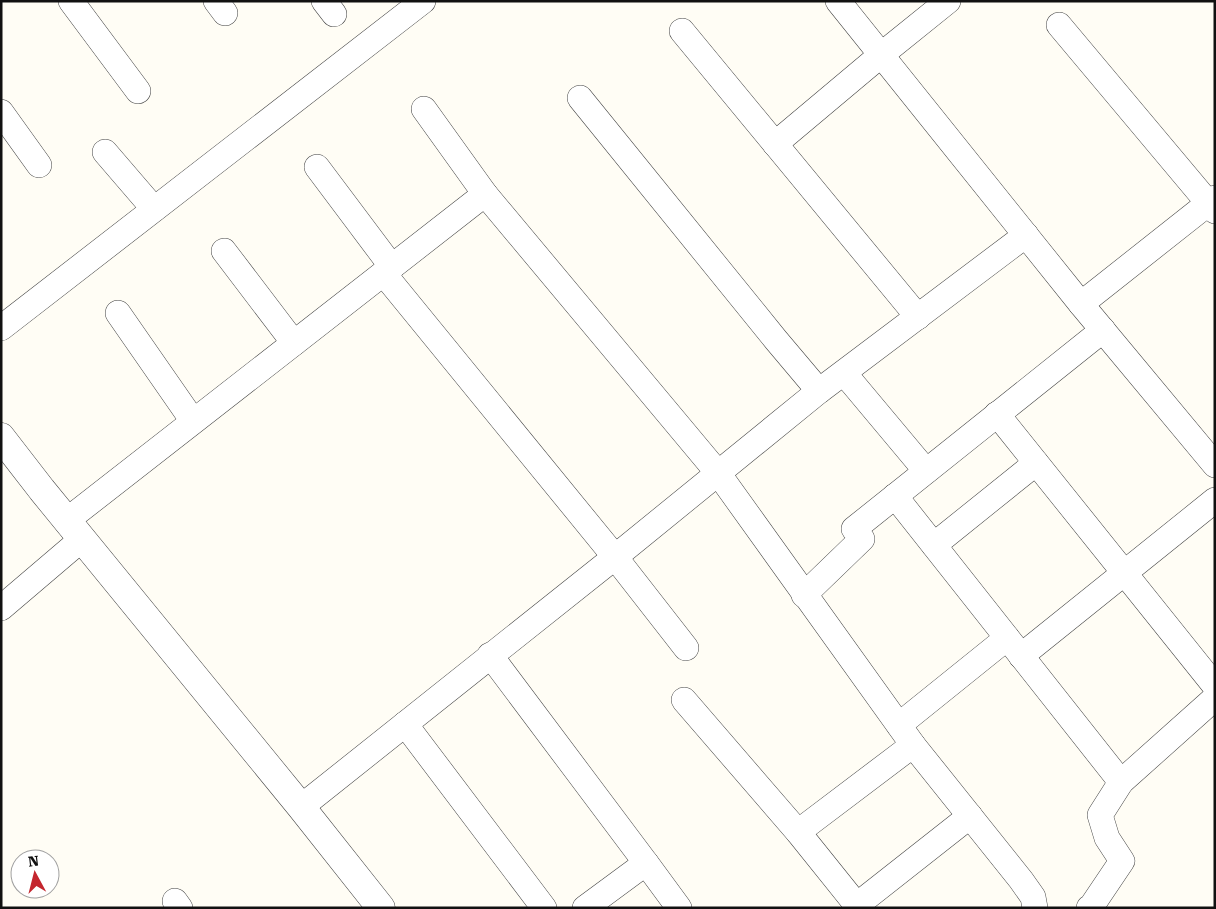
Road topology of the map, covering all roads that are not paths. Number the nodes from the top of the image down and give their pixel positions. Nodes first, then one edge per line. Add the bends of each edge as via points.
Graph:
1 (71, 1) edge
2 (424, 1) edge
3 (838, 1) edge
4 (948, 1) edge
5 (1059, 25) dead end
6 (682, 31) dead end
7 (881, 55) junction
8 (138, 90) dead end
9 (580, 98) dead end
10 (424, 109) dead end
11 (1, 112) edge
12 (776, 144) junction
13 (105, 152) dead end
14 (39, 165) dead end
15 (317, 167) dead end
16 (485, 194) junction
17 (1213, 204) edge
18 (154, 209) junction
19 (1026, 235) junction
20 (224, 251) dead end
21 (388, 270) junction
22 (1081, 304) junction
23 (118, 313) dead end
24 (918, 317) junction
25 (1, 328) edge
26 (1103, 330) junction
27 (294, 343) junction
28 (844, 372) junction
29 (819, 391) junction
30 (997, 414) junction
31 (194, 422) junction
32 (1, 437) edge
33 (1036, 464) junction
34 (1215, 465) edge
35 (926, 471) junction
36 (718, 473) junction
37 (895, 496) junction
38 (1215, 500) edge
39 (74, 530) junction
40 (934, 546) junction
41 (614, 556) junction
42 (1124, 573) junction
43 (804, 595) junction
44 (1, 608) edge
45 (1014, 647) junction
46 (686, 648) dead end
47 (490, 656) junction
48 (1215, 686) edge
49 (1215, 698) edge
50 (684, 700) dead end
51 (405, 724) junction
52 (898, 725) junction
53 (913, 745) junction
54 (1121, 782) junction
55 (301, 807) junction
56 (970, 816) junction
57 (798, 832) junction
58 (646, 863) junction
59 (371, 904) edge
60 (858, 906) edge
61 (544, 908) edge
62 (585, 908) edge
63 (679, 908) edge
64 (1035, 908) edge
65 (1089, 908) edge

1 - 8 street
2 - 18 street
3 - 7 street
4 - 7 street
5 - 17 street
6 - 12 street
7 - 12 street
7 - 19 street
9 - 29 street
10 - 16 street
11 - 14 street
12 - 24 street
13 - 18 street
15 - 21 street
16 - 21 street
16 - 36 street
17 - 22 street
18 - 25 street
19 - 22 street
19 - 24 street
20 - 27 street
21 - 27 street
21 - 41 street
22 - 26 street
23 - 31 street
24 - 28 street
26 - 30 street
26 - 34 street
27 - 31 street
28 - 29 street
28 - 35 street
29 - 36 street
30 - 33 street
30 - 35 street
31 - 39 street
32 - 39 street
33 - 40 street
33 - 42 street
35 - 37 street
36 - 41 street
36 - 43 street
37 - 40 street
37 - 43 street
38 - 42 street
39 - 44 street
39 - 55 street
40 - 45 street
41 - 46 street
41 - 47 street
42 - 45 street
42 - 48 street
43 - 52 street
45 - 52 street
45 - 54 street
47 - 51 street
47 - 58 street
49 - 54 street
50 - 57 street
51 - 55 street
51 - 61 street
52 - 53 street
53 - 56 street
53 - 57 street
54 - 65 street via 1100,814 1107,838 1122,860
55 - 59 street
56 - 60 street
56 - 64 street via 1021,880 1033,898
57 - 60 street
58 - 62 street
58 - 63 street

